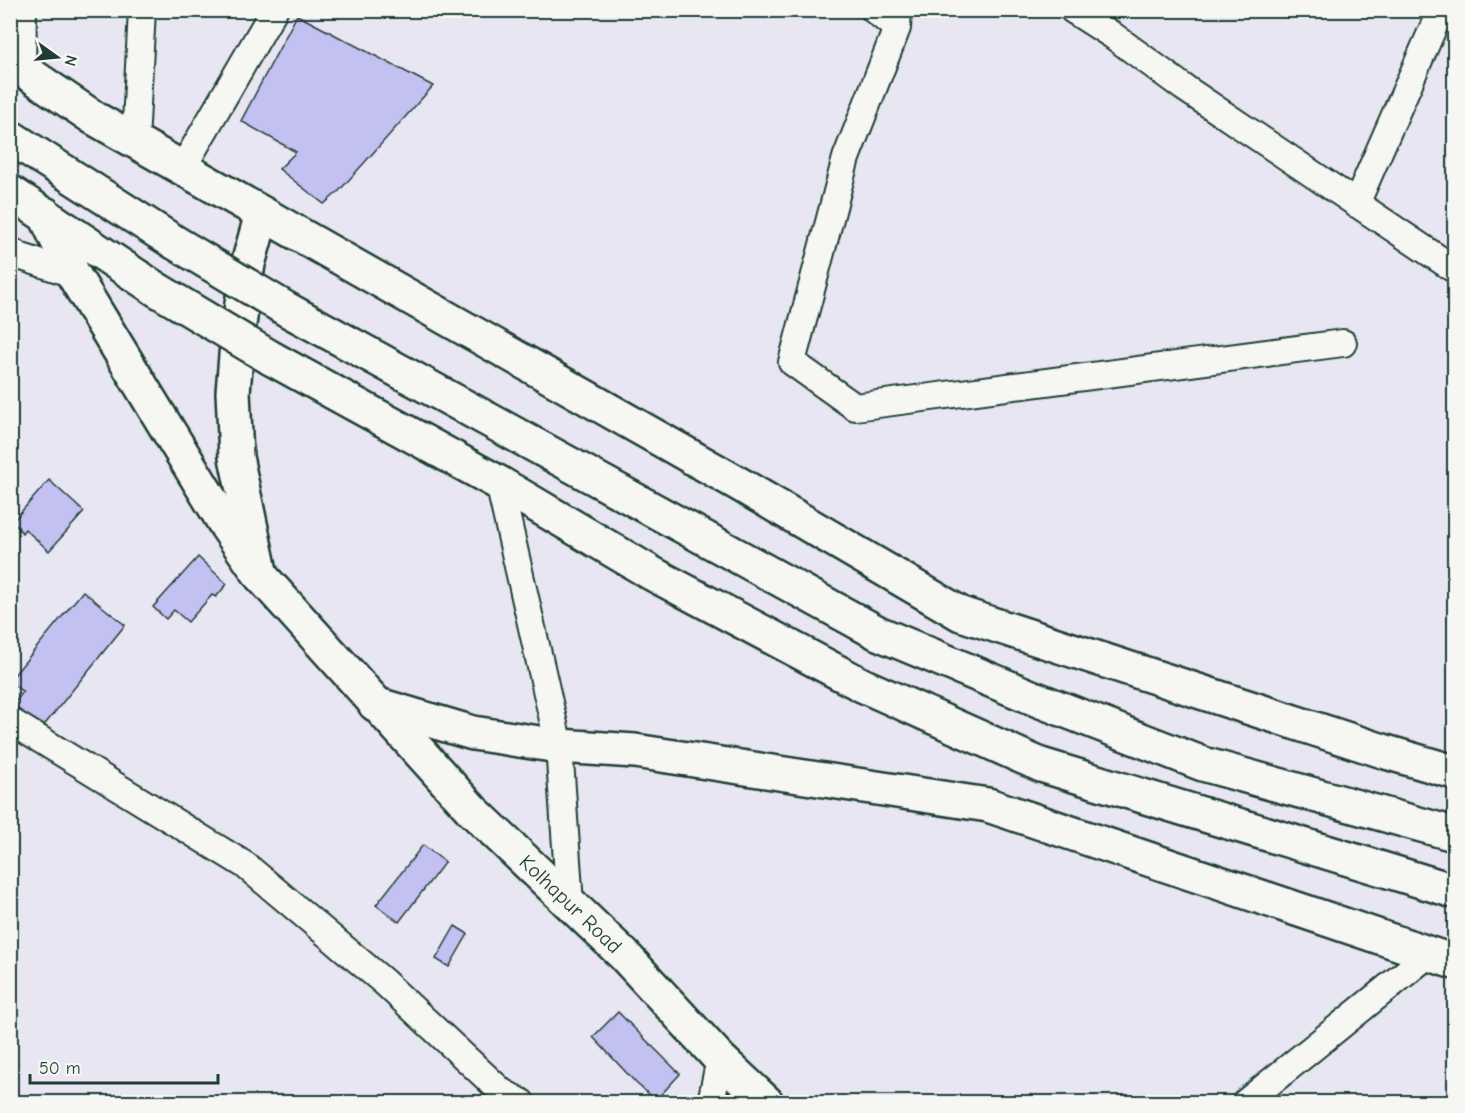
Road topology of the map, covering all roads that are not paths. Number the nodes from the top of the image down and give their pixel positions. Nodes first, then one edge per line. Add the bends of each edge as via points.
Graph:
1 (23, 10) edge
2 (142, 10) edge
3 (274, 10) edge
4 (874, 10) edge
5 (1073, 10) edge
6 (1441, 10) edge
7 (898, 19) edge
8 (16, 65) edge
9 (10, 137) edge
10 (135, 142) junction
11 (182, 169) junction
12 (10, 192) edge
13 (1356, 204) junction
14 (45, 214) junction
15 (262, 214) junction
16 (10, 250) edge
17 (1455, 269) edge
18 (73, 274) junction
19 (1343, 343) dead end
20 (499, 483) junction
21 (261, 576) junction
22 (375, 704) junction
23 (10, 721) edge
24 (559, 746) junction
25 (1455, 772) edge
26 (1455, 834) edge
27 (1455, 891) edge
28 (570, 904) junction
29 (1442, 958) edge
30 (720, 1059) junction
31 (520, 1102) edge
32 (711, 1102) edge
33 (766, 1102) edge
34 (1246, 1102) edge

1 - 8 street
2 - 10 street
3 - 11 street
4 - 7 street
5 - 13 street
6 - 13 street
7 - 19 street via 846,158 792,362 855,407
8 - 10 main road
9 - 26 main road, bridge via 288,310 878,633 1203,764
10 - 11 main road
11 - 15 main road
12 - 14 main road
13 - 17 street
14 - 18 main road, Kolhapur Road
14 - 20 main road, bridge via 156,289 271,358
15 - 21 main road via 248,264 233,392 236,457
15 - 25 main road via 961,614
16 - 18 street
18 - 21 main road, Kolhapur Road
20 - 24 street
20 - 27 main road via 653,574 862,685 1041,765
21 - 22 main road, Kolhapur Road
22 - 24 main road via 473,733
22 - 28 main road, Kolhapur Road via 472,810
23 - 31 street via 245,864 384,982 502,1092
24 - 28 street
24 - 29 main road via 635,751 988,805
28 - 30 main road, Kolhapur Road via 624,955
29 - 34 street
30 - 32 street
30 - 33 main road, Kolhapur Road

